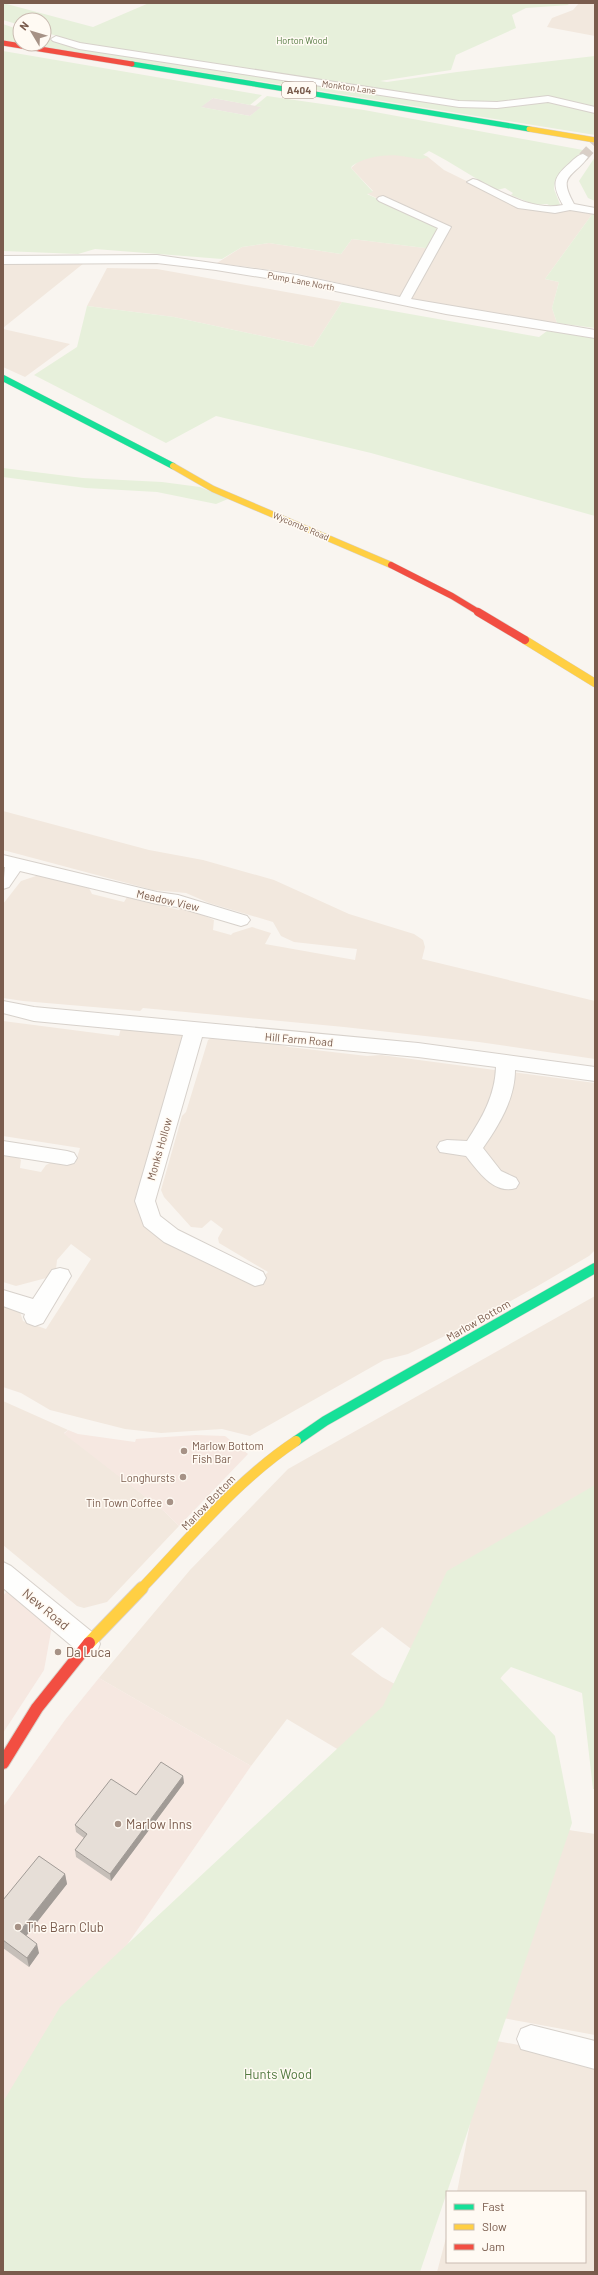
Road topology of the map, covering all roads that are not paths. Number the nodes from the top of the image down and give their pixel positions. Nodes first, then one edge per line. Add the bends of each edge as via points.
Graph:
1 (56, 39) dead end
2 (3, 43) edge
3 (3, 48) edge
4 (595, 110) edge
5 (595, 140) edge
6 (595, 145) edge
7 (583, 157) tunnel mouth
8 (472, 182) dead end
9 (383, 199) dead end
10 (570, 207) junction
11 (595, 211) edge
12 (3, 260) edge
13 (403, 302) junction
14 (595, 334) edge
15 (3, 378) edge
16 (595, 683) edge
17 (9, 863) edge
18 (3, 883) edge
19 (230, 921) dead end
20 (3, 1007) edge
21 (194, 1030) junction
22 (506, 1062) junction
23 (595, 1074) edge
24 (447, 1146) dead end
25 (3, 1148) edge
26 (472, 1149) junction
27 (67, 1158) dead end
28 (509, 1182) dead end
29 (595, 1268) edge
30 (60, 1276) dead end
31 (255, 1278) dead end
32 (3, 1298) edge
33 (3, 1573) edge
34 (88, 1644) junction
35 (3, 1763) edge
36 (531, 2039) dead end
37 (595, 2055) edge

1 - 4 street, Monkton Lane via 79,46 459,104 497,105 548,99
2 - 5 main road, A404 via 414,108
3 - 6 main road, A404
7 - 10 street via 560,180 559,188
8 - 10 street via 522,206 554,210
9 - 13 street via 445,227
10 - 11 street
12 - 13 street, Pump Lane North via 157,259 297,279
13 - 14 street, Pump Lane North via 516,323
15 - 16 main road, Wycombe Road via 213,489 410,573
17 - 18 street, Meadow View
17 - 19 street, Meadow View via 106,890 178,901
20 - 21 street, Hill Farm Road via 34,1014
21 - 22 street, Hill Farm Road via 418,1050
21 - 31 street, Monks Hollow via 145,1201 151,1220 171,1236 199,1240
22 - 23 street, Hill Farm Road
22 - 26 street via 506,1080 494,1117
24 - 26 street
25 - 27 street via 31,1159
26 - 28 street via 494,1176
29 - 34 main road, Marlow Bottom via 325,1421 275,1455 226,1500
30 - 32 street via 36,1313
33 - 34 street, New Road
34 - 35 main road, Marlow Bottom via 37,1708
36 - 37 street

